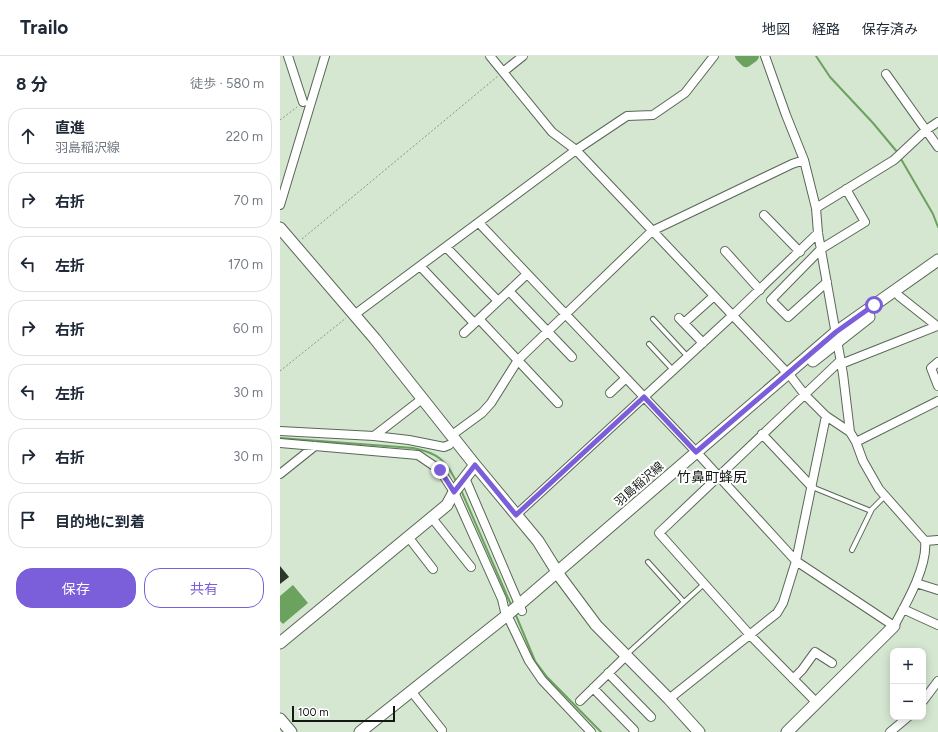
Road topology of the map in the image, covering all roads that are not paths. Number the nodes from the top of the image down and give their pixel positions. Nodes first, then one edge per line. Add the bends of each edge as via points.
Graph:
1 (288, 56) edge
2 (333, 56) edge
3 (490, 56) edge
4 (523, 56) edge
5 (714, 56) edge
6 (765, 56) edge
7 (324, 60) edge
8 (503, 72) junction
9 (886, 74) dead end
10 (303, 102) road end
11 (938, 122) edge
12 (926, 130) junction
13 (938, 147) edge
14 (576, 150) junction
15 (804, 160) junction
16 (846, 189) junction
17 (280, 205) edge
18 (816, 208) junction
19 (764, 215) dead end
20 (479, 222) junction
21 (280, 228) edge
22 (652, 231) junction
23 (818, 233) junction
24 (446, 247) junction
25 (821, 249) junction
26 (725, 251) dead end
27 (800, 252) junction
28 (938, 260) edge
29 (420, 266) junction
30 (938, 268) edge
31 (527, 274) junction
32 (827, 282) junction
33 (760, 290) junction
34 (509, 291) junction
35 (714, 296) junction
36 (899, 296) junction
37 (498, 302) junction
38 (353, 314) junction
39 (566, 315) junction
40 (733, 315) junction
41 (653, 319) dead end
42 (476, 321) junction
43 (548, 331) junction
44 (464, 333) dead end
45 (837, 336) junction
46 (703, 343) junction
47 (649, 344) dead end
48 (572, 356) dead end
49 (688, 357) junction
50 (518, 360) junction
51 (841, 362) junction
52 (938, 362) edge
53 (673, 371) junction
54 (790, 375) junction
55 (626, 378) junction
56 (938, 386) edge
57 (610, 393) dead end
58 (805, 395) junction
59 (644, 397) junction
60 (422, 399) junction
61 (938, 401) edge
62 (558, 403) dead end
63 (826, 416) junction
64 (280, 431) edge
65 (850, 432) junction
66 (762, 434) junction
67 (374, 436) junction
68 (450, 440) junction
69 (856, 442) junction
70 (280, 443) edge
71 (315, 446) junction
72 (699, 455) junction
73 (475, 465) junction
74 (280, 474) edge
75 (718, 477) junction
76 (459, 486) junction
77 (812, 487) junction
78 (885, 496) junction
79 (871, 511) junction
80 (516, 515) junction
81 (432, 518) junction
82 (408, 538) junction
83 (938, 540) edge
84 (925, 541) junction
85 (852, 550) dead end
86 (796, 561) junction
87 (648, 562) dead end
88 (471, 567) dead end
89 (433, 569) dead end
90 (559, 575) junction
91 (916, 583) junction
92 (704, 584) junction
93 (938, 590) edge
94 (684, 602) junction
95 (903, 609) junction
96 (514, 613) junction
97 (938, 625) edge
98 (894, 626) junction
99 (750, 636) junction
100 (280, 642) edge
101 (626, 656) junction
102 (832, 663) dead end
103 (608, 673) junction
104 (793, 679) junction
105 (938, 681) edge
106 (593, 688) junction
107 (413, 694) junction
108 (926, 697) edge
109 (669, 699) junction
110 (580, 701) dead end
111 (817, 703) junction
112 (651, 717) dead end
113 (280, 719) edge
114 (904, 720) edge
115 (442, 730) dead end
116 (634, 730) dead end
117 (291, 732) edge
118 (360, 732) edge
119 (371, 732) edge
120 (591, 732) edge
121 (699, 732) edge
122 (787, 732) edge
123 (890, 732) edge

1 - 10 street
2 - 7 street
3 - 8 street
4 - 8 street
5 - 14 street via 685,93 653,115 627,116
6 - 15 street
7 - 17 street
8 - 14 street via 552,132
9 - 12 street
11 - 12 street
12 - 13 street
12 - 16 street via 894,160
14 - 20 street
14 - 22 street
15 - 18 street
15 - 22 street
16 - 18 street
16 - 25 street via 864,222
18 - 23 street
19 - 27 street
20 - 24 street
20 - 31 street
21 - 38 street
22 - 35 street
22 - 39 street
23 - 25 street
23 - 27 street
24 - 29 street
24 - 37 street
25 - 32 street
25 - 32 street via 771,300 788,317
26 - 33 street
27 - 33 street
28 - 45 street, 羽島稲沢線
29 - 38 street
29 - 42 street
30 - 36 street, 羽島稲沢線
31 - 34 street
31 - 39 street
32 - 45 street
33 - 40 street
34 - 37 street
34 - 43 street
35 - 40 street
35 - 46 street via 682,320
36 - 45 street, 羽島稲沢線
36 - 51 street via 937,326
37 - 42 street
38 - 60 street
39 - 43 street
39 - 55 street
40 - 46 street
40 - 54 street
41 - 49 lane
42 - 44 street
42 - 50 street
43 - 48 street
43 - 50 street
45 - 51 street
45 - 54 street, 羽島稲沢線
46 - 49 street
47 - 53 lane
49 - 53 street
50 - 62 street
50 - 68 street via 490,404
51 - 58 street
51 - 65 street
52 - 56 street via 931,368
53 - 59 street
54 - 58 street
54 - 72 street, 羽島稲沢線
55 - 57 street
55 - 59 street
58 - 63 street
58 - 66 street
59 - 72 street
59 - 80 street
60 - 67 street
60 - 68 street
61 - 69 street
63 - 65 street
63 - 77 street
64 - 67 street
65 - 69 street
66 - 75 street
66 - 77 street
67 - 68 street via 444,447
68 - 73 street
69 - 78 street via 863,461
70 - 71 street
71 - 74 street
71 - 76 street via 418,455
72 - 75 street
72 - 90 street, 羽島稲沢線
73 - 76 street
73 - 80 street
75 - 86 street
75 - 92 street via 659,533
76 - 81 street via 447,505
76 - 96 street
76 - 96 street via 502,599
77 - 79 lane
77 - 86 street
78 - 79 lane
78 - 84 street
79 - 85 lane
80 - 90 street via 538,541
81 - 82 street
81 - 88 street
82 - 89 street
82 - 100 street
83 - 84 street
84 - 91 street via 926,550
86 - 98 street
86 - 99 street via 783,603 777,613
87 - 94 lane
90 - 96 street, 羽島稲沢線
90 - 101 street via 596,625
91 - 93 street
91 - 95 street
92 - 94 lane
92 - 99 street
94 - 101 lane
95 - 97 street
95 - 98 street
96 - 107 street, 羽島稲沢線
96 - 120 street via 529,661 542,680
98 - 111 street
99 - 104 street
99 - 109 street
101 - 103 street
101 - 109 street
102 - 104 street via 815,652
103 - 106 street
103 - 112 street
104 - 111 street
105 - 108 street
106 - 110 street
106 - 116 street
107 - 115 street
107 - 118 street, 羽島稲沢線
107 - 119 street, 羽島稲沢線
109 - 121 street
111 - 122 street
113 - 117 street
114 - 123 street

